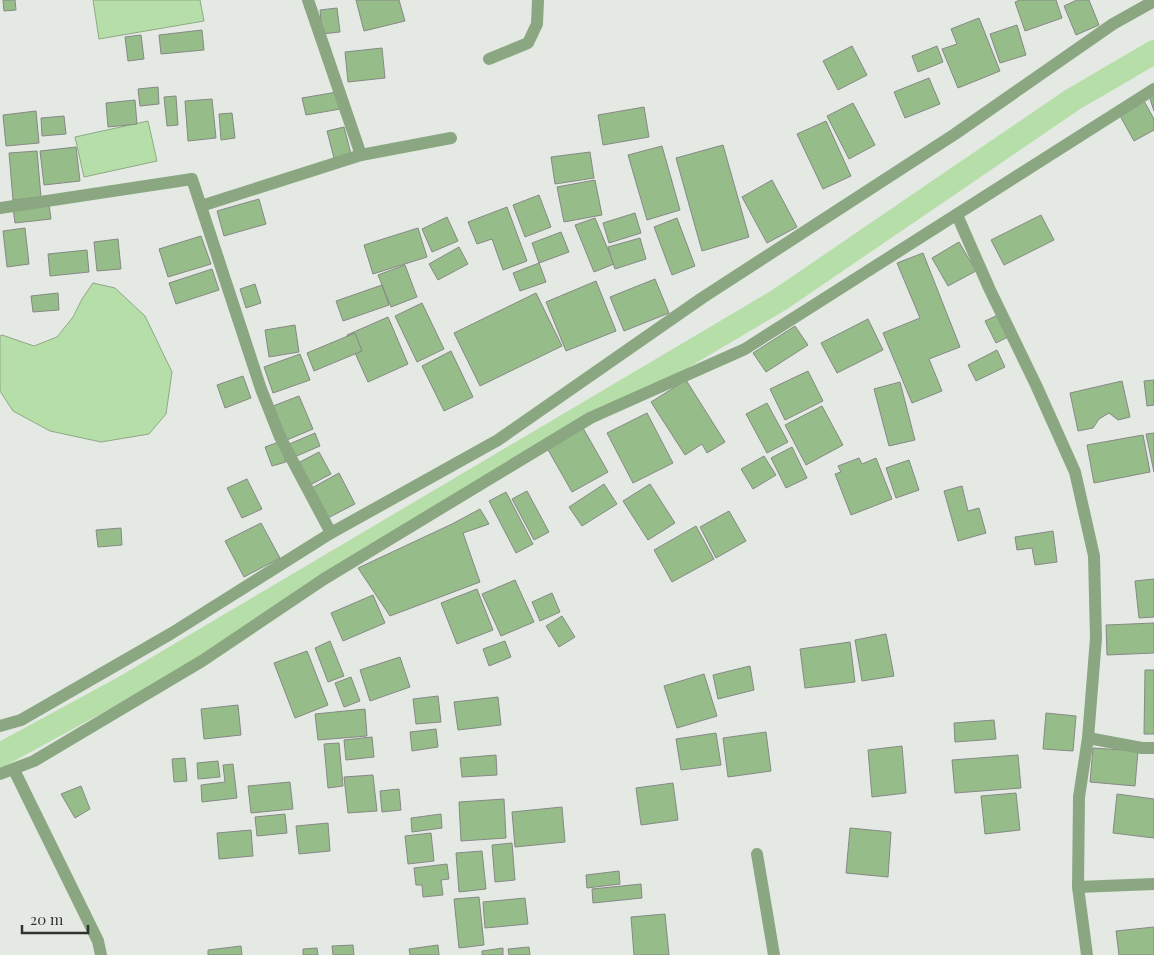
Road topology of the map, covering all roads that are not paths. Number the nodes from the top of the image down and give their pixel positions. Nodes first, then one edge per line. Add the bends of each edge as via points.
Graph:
1 (308, 0) edge
2 (538, 0) edge
3 (1154, 1) edge
4 (489, 59) dead end
5 (1154, 89) edge
6 (451, 138) dead end
7 (361, 155) junction
8 (201, 206) junction
9 (0, 208) edge
10 (957, 214) junction
11 (331, 533) junction
12 (0, 726) edge
13 (1088, 738) junction
14 (1154, 748) edge
15 (14, 770) junction
16 (0, 774) edge
17 (757, 854) dead end
18 (1154, 884) edge
19 (1078, 887) junction
20 (101, 955) edge
21 (774, 955) edge
22 (1087, 955) edge

1 - 7 street
2 - 4 street via 537,24 528,43
3 - 11 street via 1114,24 955,134 702,298 498,440
5 - 10 street
6 - 7 street
7 - 8 street
8 - 9 street via 192,179
8 - 11 street via 261,389 277,429
10 - 13 street via 1074,472 1094,556 1096,638
10 - 15 street via 745,349 590,418 324,579 202,661 34,762
11 - 12 street via 172,633 21,720
13 - 14 street
13 - 19 street via 1080,797
15 - 16 street
15 - 20 street via 98,941
17 - 21 street
18 - 19 street
19 - 22 street

